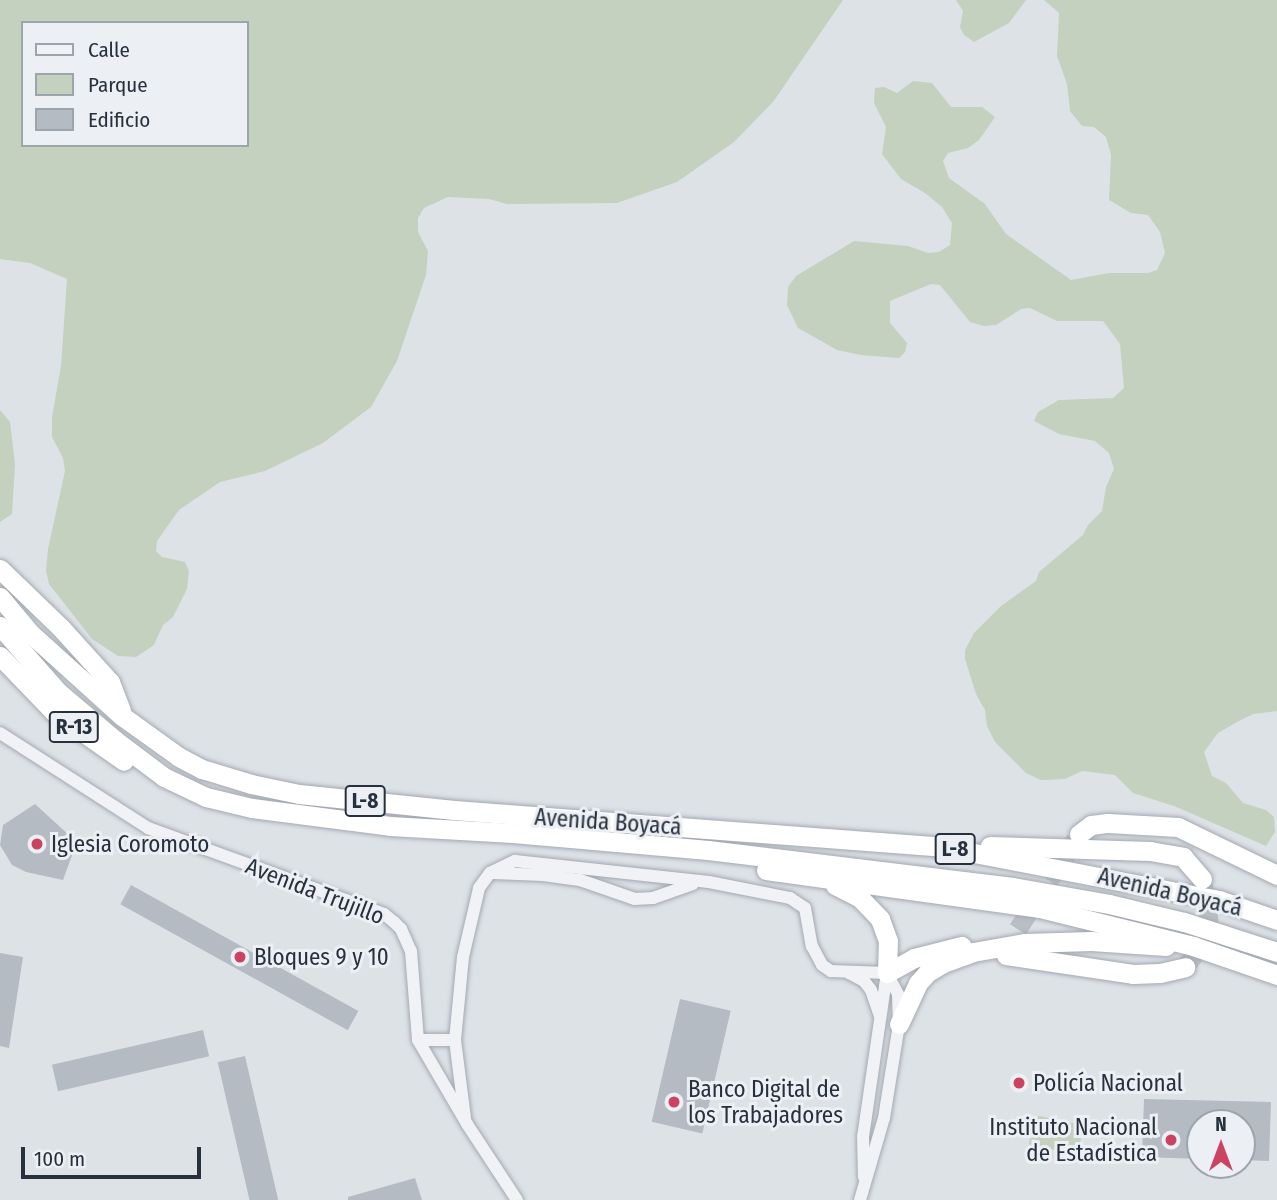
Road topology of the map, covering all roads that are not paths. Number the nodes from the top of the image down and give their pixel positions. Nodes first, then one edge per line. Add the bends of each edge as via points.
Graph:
1 (0, 569) edge
2 (0, 597) edge
3 (0, 626) edge
4 (16, 645) edge
5 (122, 716) junction
6 (0, 733) edge
7 (164, 777) joint
8 (1079, 834) tunnel mouth
9 (583, 838) junction
10 (943, 847) junction
11 (490, 873) junction
12 (1277, 875) edge
13 (1202, 879) tunnel mouth
14 (825, 880) junction
15 (709, 882) junction
16 (1277, 920) edge
17 (1018, 929) tunnel mouth
18 (1193, 946) junction
19 (973, 952) junction
20 (1274, 952) edge
21 (1185, 967) dead end
22 (849, 973) junction
23 (887, 973) junction
24 (1277, 975) edge
25 (890, 1023) junction
26 (418, 1040) junction
27 (454, 1040) junction
28 (867, 1115) junction
29 (884, 1118) junction
30 (467, 1124) junction
31 (864, 1180) junction
32 (517, 1200) edge
33 (860, 1200) edge

1 - 5 highway, R-13 via 110,682
2 - 4 highway, Avenida Boyacá / L-8
3 - 4 highway, Avenida Boyacá / L-8
4 - 5 highway, Avenida Boyacá / L-8
4 - 7 highway, R-13 via 54,712 135,768
5 - 10 highway, Avenida Boyacá / L-8 via 202,769 299,794
6 - 26 street, Avenida Trujillo via 148,828 384,914 401,929 411,951
7 - 9 highway, Avenida Boyacá / L-8 via 206,797 251,808 390,827
8 - 12 highway via 1091,825 1108,823 1178,827
9 - 14 highway via 646,854
9 - 20 highway, Avenida Boyacá / L-8 via 1013,887 1184,922
10 - 13 highway via 1150,851 1182,857
10 - 16 highway, Avenida Boyacá / L-8 via 1219,900
11 - 15 street via 514,861
11 - 15 street via 580,880 635,899 653,898 684,884
11 - 27 street via 479,888 470,920
14 - 18 highway via 1040,908
14 - 23 highway via 860,898 876,913 888,941
15 - 22 street via 797,902 805,908 816,957 831,971
17 - 23 highway via 1009,936 914,958
18 - 19 highway via 1025,943
18 - 24 highway
19 - 21 highway via 1133,974
19 - 25 highway via 928,972
22 - 23 street
22 - 25 street via 871,989
23 - 25 street via 898,995
25 - 28 street
25 - 29 street
26 - 27 street
26 - 30 street, Avenida Trujillo
27 - 30 street
28 - 29 street via 872,1124
28 - 31 street
29 - 31 street
30 - 32 street, Avenida Trujillo
31 - 33 street

